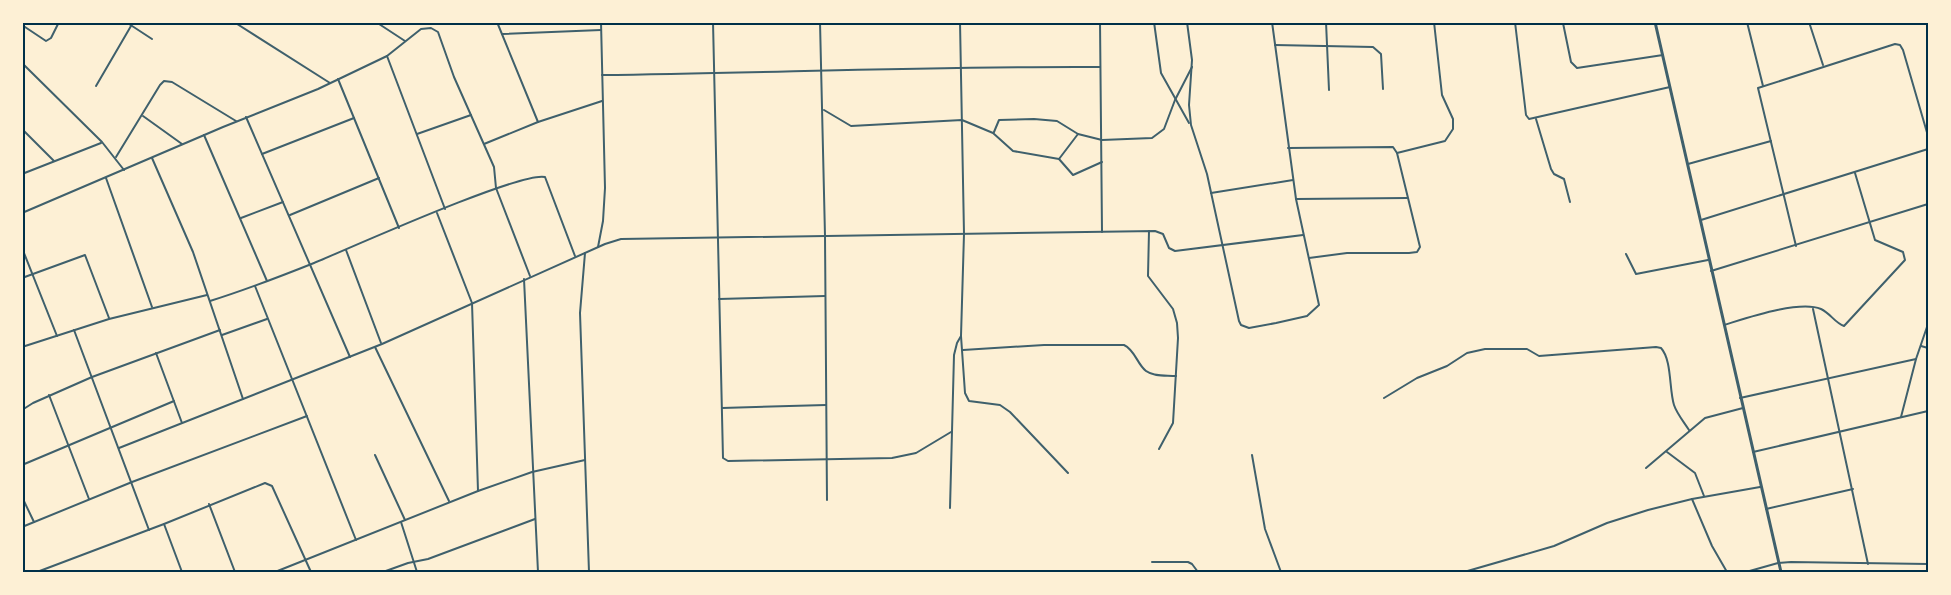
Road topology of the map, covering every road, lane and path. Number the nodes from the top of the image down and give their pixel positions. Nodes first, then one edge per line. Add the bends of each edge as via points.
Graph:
1 (60, 22) edge
2 (126, 22) edge
3 (234, 22) edge
4 (376, 22) edge
5 (426, 22) edge
6 (497, 22) edge
7 (601, 22) edge
8 (713, 22) edge
9 (820, 22) edge
10 (960, 22) edge
11 (1100, 22) edge
12 (1154, 22) edge
13 (1187, 22) edge
14 (1272, 22) edge
15 (1326, 22) edge
16 (1434, 22) edge
17 (1515, 22) edge
18 (1655, 22) edge
19 (1747, 22) edge
20 (1809, 22) edge
21 (1563, 23) edge
22 (22, 25) edge
23 (131, 26) junction
24 (422, 29) junction
25 (601, 30) junction
26 (502, 34) junction
27 (152, 39) dead end
28 (405, 41) junction
29 (1275, 45) junction
30 (1328, 45) junction
31 (1663, 55) junction
32 (387, 56) junction
33 (22, 63) edge
34 (962, 66) junction
35 (1192, 66) junction
36 (1824, 66) junction
37 (1100, 67) junction
38 (821, 71) junction
39 (714, 73) junction
40 (602, 75) junction
41 (338, 79) junction
42 (330, 83) junction
43 (96, 86) dead end
44 (1763, 86) junction
45 (1670, 87) junction
46 (1383, 89) dead end
47 (1329, 90) dead end
48 (1175, 100) junction
49 (602, 101) junction
50 (822, 110) junction
51 (142, 115) junction
52 (471, 115) junction
53 (246, 117) junction
54 (354, 118) junction
55 (1536, 119) junction
56 (962, 120) junction
57 (237, 121) junction
58 (538, 122) junction
59 (1191, 125) junction
60 (22, 129) edge
61 (993, 133) junction
62 (416, 134) junction
63 (1078, 134) junction
64 (204, 135) junction
65 (1929, 136) edge
66 (1102, 140) junction
67 (1771, 141) junction
68 (102, 142) junction
69 (182, 144) junction
70 (483, 144) junction
71 (1288, 148) junction
72 (1929, 149) edge
73 (1397, 153) junction
74 (262, 154) junction
75 (116, 157) junction
76 (152, 158) junction
77 (1059, 159) junction
78 (54, 161) junction
79 (1102, 162) junction
80 (1688, 164) junction
81 (124, 170) junction
82 (1855, 173) junction
83 (22, 174) edge
84 (105, 178) junction
85 (379, 178) junction
86 (1293, 180) junction
87 (496, 188) junction
88 (1211, 193) junction
89 (1784, 195) junction
90 (1407, 198) junction
91 (1296, 199) junction
92 (283, 202) junction
93 (1570, 202) dead end
94 (1929, 204) edge
95 (445, 209) junction
96 (22, 213) edge
97 (437, 213) junction
98 (289, 216) junction
99 (241, 218) junction
100 (1701, 220) junction
101 (1870, 223) junction
102 (399, 228) junction
103 (1149, 231) junction
104 (1102, 232) junction
105 (964, 234) junction
106 (1303, 235) junction
107 (825, 236) junction
108 (718, 238) junction
109 (1222, 246) junction
110 (1796, 246) junction
111 (598, 247) junction
112 (22, 248) edge
113 (346, 250) junction
114 (585, 253) junction
115 (1626, 254) dead end
116 (575, 256) junction
117 (1309, 258) junction
118 (1709, 260) junction
119 (311, 264) junction
120 (1712, 271) junction
121 (33, 273) junction
122 (530, 276) junction
123 (22, 278) edge
124 (524, 279) junction
125 (267, 281) junction
126 (255, 286) junction
127 (208, 294) junction
128 (826, 296) junction
129 (719, 300) junction
130 (210, 301) junction
131 (472, 303) junction
132 (152, 307) junction
133 (1813, 308) junction
134 (109, 319) junction
135 (268, 319) junction
136 (1929, 324) edge
137 (1724, 325) junction
138 (74, 330) junction
139 (220, 330) junction
140 (222, 335) junction
141 (57, 336) junction
142 (961, 336) junction
143 (382, 344) junction
144 (1921, 345) junction
145 (22, 347) edge
146 (375, 347) junction
147 (1929, 348) edge
148 (963, 350) junction
149 (156, 353) junction
150 (350, 357) junction
151 (1916, 359) junction
152 (1176, 376) junction
153 (92, 377) junction
154 (1828, 379) junction
155 (293, 380) junction
156 (49, 395) junction
157 (1384, 398) dead end
158 (1740, 398) junction
159 (244, 400) junction
160 (174, 401) junction
161 (826, 405) junction
162 (722, 408) junction
163 (1743, 408) junction
164 (22, 410) edge
165 (1929, 411) edge
166 (307, 416) junction
167 (1901, 417) junction
168 (182, 423) junction
169 (111, 427) junction
170 (1689, 429) junction
171 (951, 432) junction
172 (1838, 432) junction
173 (69, 446) junction
174 (119, 448) junction
175 (1159, 448) dead end
176 (1667, 452) junction
177 (1752, 452) junction
178 (375, 455) dead end
179 (1252, 455) dead end
180 (585, 460) junction
181 (827, 460) junction
182 (22, 465) edge
183 (1647, 468) dead end
184 (532, 472) junction
185 (1068, 472) dead end
186 (132, 482) junction
187 (1760, 487) junction
188 (1853, 489) junction
189 (478, 491) junction
190 (22, 497) edge
191 (1705, 497) junction
192 (90, 499) junction
193 (1692, 499) junction
194 (827, 500) dead end
195 (450, 501) junction
196 (209, 504) junction
197 (950, 508) dead end
198 (1766, 509) junction
199 (535, 519) junction
200 (405, 520) junction
201 (34, 522) junction
202 (401, 522) junction
203 (164, 524) junction
204 (22, 527) edge
205 (149, 530) junction
206 (356, 540) junction
207 (306, 561) junction
208 (414, 562) junction
209 (1152, 562) dead end
210 (1778, 562) junction
211 (1868, 564) junction
212 (1929, 564) edge
213 (181, 572) edge
214 (37, 573) edge
215 (235, 573) edge
216 (275, 573) edge
217 (311, 573) edge
218 (383, 573) edge
219 (417, 573) edge
220 (537, 573) edge
221 (589, 573) edge
222 (1198, 573) edge
223 (1281, 573) edge
224 (1464, 573) edge
225 (1727, 573) edge
226 (1746, 573) edge
227 (1781, 573) edge

1 - 22 street via 46,41
2 - 23 street
3 - 42 street
4 - 28 street
5 - 24 street
6 - 26 street
7 - 25 street
8 - 39 street
9 - 38 street
10 - 34 street
11 - 37 street
12 - 48 street via 1161,74
13 - 35 street
14 - 29 street
15 - 30 street
16 - 73 street via 1442,95 1453,118 1453,129 1444,141
17 - 55 street via 1527,115
18 - 31 street
19 - 44 street
20 - 36 street
21 - 31 street via 1571,62 1576,68
23 - 27 street
23 - 43 street
24 - 28 street
24 - 52 street via 438,32
25 - 26 street
25 - 40 street
26 - 58 street
28 - 32 street
29 - 30 street
29 - 71 street
30 - 46 street via 1373,46 1381,54
30 - 47 street
31 - 45 street
32 - 41 street
32 - 62 street
33 - 68 street
34 - 37 street
34 - 38 street
34 - 56 street
35 - 48 street
35 - 59 street
36 - 44 street
36 - 65 street via 1900,45
37 - 66 street
38 - 39 street
38 - 50 street
39 - 40 street
39 - 108 street
40 - 49 street
41 - 42 street
41 - 54 street
42 - 53 street
44 - 67 street via 1758,90
45 - 55 street
45 - 80 street
48 - 59 street
48 - 66 street via 1164,129 1152,138
49 - 58 street
49 - 111 street via 604,208
50 - 56 street via 851,126
50 - 107 street
51 - 57 street via 162,83 170,81
51 - 69 street
51 - 75 street
52 - 62 street
52 - 70 street
53 - 57 street
53 - 74 street
54 - 74 street
54 - 85 street
55 - 93 street via 1551,170 1563,179
56 - 61 street
56 - 105 street
57 - 64 street
58 - 70 street
59 - 88 street
60 - 78 street
61 - 63 street via 999,120 1034,119 1057,121
61 - 77 street via 1013,151
62 - 95 street
63 - 66 street
63 - 77 street
64 - 69 street
64 - 99 street
66 - 79 street
67 - 80 street
67 - 89 street
68 - 75 street
68 - 78 street
69 - 76 street
70 - 87 street via 494,167
71 - 73 street via 1387,146
71 - 86 street
72 - 82 street
73 - 90 street
74 - 92 street
75 - 81 street
76 - 81 street
76 - 127 street
77 - 79 street via 1073,175
78 - 83 street
79 - 104 street
80 - 100 street
81 - 84 street
82 - 89 street
82 - 101 street
84 - 96 street
84 - 132 street
85 - 98 street
85 - 102 street
86 - 88 street
86 - 91 street
87 - 95 street
87 - 116 street via 545,177
87 - 122 street
88 - 109 street
89 - 100 street
89 - 110 street
90 - 91 street
90 - 117 street via 1420,247 1417,252
91 - 106 street
92 - 98 street
92 - 99 street
94 - 101 street
95 - 97 street
97 - 102 street
97 - 131 street
98 - 119 street
99 - 125 street
100 - 118 street
101 - 110 street
101 - 133 street via 1875,240 1903,252 1905,260 1847,325
102 - 113 street
103 - 104 street
103 - 109 street via 1163,234 1169,248 1175,251
103 - 152 street via 1148,276 1173,309 1177,323
104 - 105 street
105 - 107 street
105 - 142 street
106 - 109 street
106 - 117 street
107 - 108 street
107 - 128 street
108 - 111 street via 639,237
108 - 129 street
109 - 117 street via 1239,321 1249,328 1307,316 1317,309
110 - 120 street
111 - 114 street
112 - 121 street
113 - 119 street
113 - 143 street
114 - 116 street
114 - 180 street via 580,313
115 - 118 street via 1636,274
116 - 122 street
118 - 120 street
119 - 125 street
119 - 150 street
120 - 137 street
121 - 123 street
121 - 134 street via 86,255
121 - 141 street
122 - 124 street
124 - 131 street
124 - 184 street
125 - 126 street
126 - 130 street
126 - 135 street
127 - 130 street
127 - 132 street
128 - 129 street
128 - 161 street
129 - 162 street
130 - 139 street
131 - 143 street
131 - 189 street
132 - 134 street
133 - 137 street via 1777,310
133 - 154 street
134 - 138 street
135 - 140 street
135 - 155 street
136 - 144 street
137 - 158 street
138 - 141 street
138 - 153 street
139 - 140 street
139 - 149 street
140 - 159 street
141 - 145 street
142 - 148 street
142 - 171 street via 954,355
143 - 146 street
144 - 147 street
144 - 151 street
146 - 150 street
146 - 195 street
148 - 152 street via 1124,345 1146,371
148 - 185 street via 965,393 969,401 1000,405 1010,412
149 - 153 street
149 - 160 street
150 - 155 street
151 - 154 street
151 - 167 street
152 - 175 street via 1173,423
153 - 156 street
153 - 169 street
154 - 158 street
154 - 172 street
155 - 159 street
155 - 166 street
156 - 164 street
156 - 173 street
157 - 170 street via 1467,353 1485,349 1527,349 1539,356 1661,348 1675,409
158 - 163 street
159 - 168 street
160 - 168 street
160 - 169 street
161 - 162 street
161 - 181 street
162 - 181 street via 724,460
163 - 170 street via 1705,418
163 - 177 street
165 - 167 street
166 - 186 street
166 - 206 street
167 - 172 street
168 - 174 street
169 - 173 street
169 - 174 street
170 - 176 street
171 - 181 street via 903,457
171 - 197 street
172 - 177 street
172 - 188 street
173 - 182 street
173 - 192 street
174 - 186 street
176 - 183 street
176 - 191 street via 1695,473
177 - 187 street
178 - 200 street
179 - 223 street via 1265,529
180 - 184 street
180 - 221 street
181 - 194 street
184 - 189 street
184 - 199 street
186 - 192 street
186 - 205 street
187 - 191 street
187 - 198 street
188 - 198 street
188 - 211 street
189 - 195 street
190 - 201 street
191 - 193 street
192 - 201 street
193 - 224 street via 1608,523 1554,546
193 - 225 street
195 - 200 street
196 - 203 street
196 - 207 street via 262,483 270,484
196 - 215 street
198 - 210 street
199 - 208 street
199 - 220 street
200 - 202 street
201 - 204 street
202 - 206 street
202 - 208 street
203 - 205 street
203 - 213 street
205 - 214 street
206 - 207 street
207 - 216 street
207 - 217 street
208 - 218 street
208 - 219 street
209 - 222 street via 1188,562
210 - 211 street
210 - 226 street
210 - 227 street
211 - 212 street

